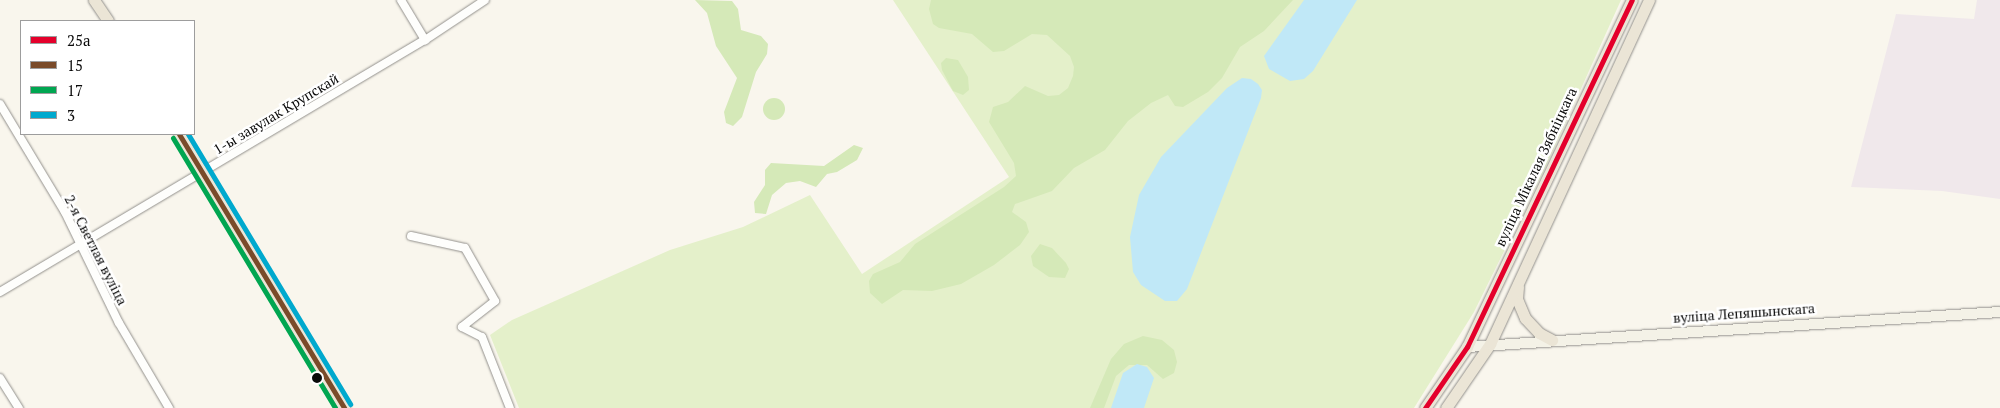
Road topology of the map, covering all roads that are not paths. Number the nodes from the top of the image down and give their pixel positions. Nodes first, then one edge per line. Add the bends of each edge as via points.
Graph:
1 (94, 0) edge
2 (401, 0) edge
3 (485, 0) edge
4 (1632, 0) edge
5 (1649, 0) edge
6 (107, 20) edge
7 (426, 40) junction
8 (0, 104) edge
9 (180, 135) edge
10 (204, 173) junction
11 (411, 236) dead end
12 (82, 244) junction
13 (1518, 284) junction
14 (0, 292) edge
15 (2000, 312) edge
16 (1552, 340) junction
17 (1490, 344) junction
18 (1467, 347) junction
19 (0, 378) edge
20 (19, 408) edge
21 (169, 408) edge
22 (344, 408) edge
23 (510, 408) edge
24 (1425, 408) edge
25 (1446, 408) edge

1 - 6 main road
2 - 7 street
3 - 7 street, 1-ы завулак Крупскай
4 - 18 main road, вуліца Мікалая Зябніцкага
5 - 13 main road
7 - 10 street, 1-ы завулак Крупскай
8 - 12 street, 2-я Светлая вуліца
9 - 10 main road
10 - 12 street, 1-ы завулак Крупскай
10 - 22 main road
11 - 23 street via 465,248 495,301 462,328 482,337
12 - 14 street, 1-ы завулак Крупскай
12 - 21 street, 2-я Светлая вуліца via 118,323
13 - 16 main road via 1517,299 1525,318 1539,333
13 - 17 main road
15 - 16 main road, вуліца Лепяшынскага
16 - 17 main road, вуліца Лепяшынскага
17 - 18 main road, вуліца Лепяшынскага
17 - 25 main road
18 - 24 main road
19 - 20 street

